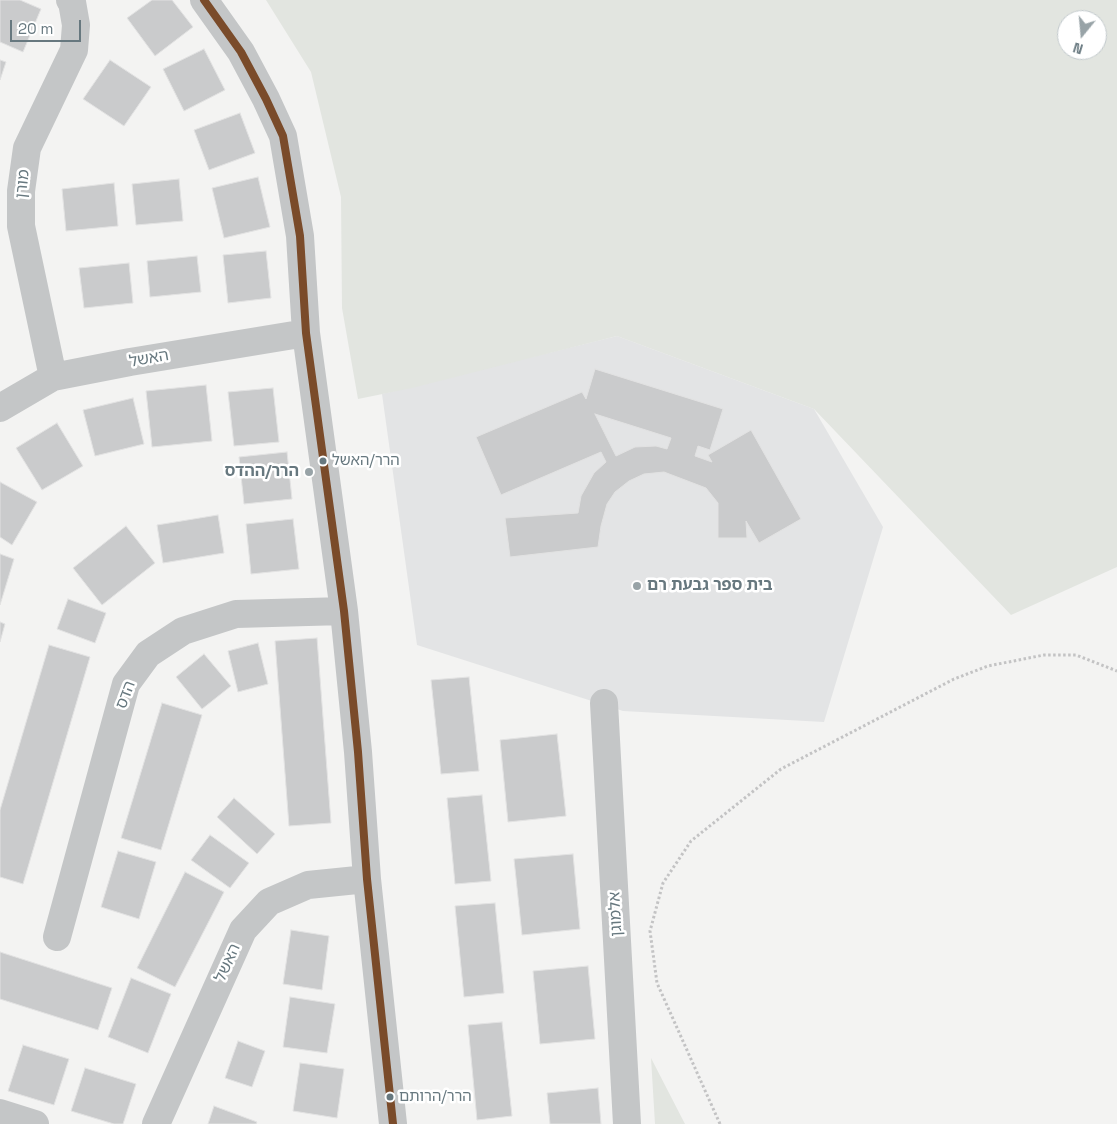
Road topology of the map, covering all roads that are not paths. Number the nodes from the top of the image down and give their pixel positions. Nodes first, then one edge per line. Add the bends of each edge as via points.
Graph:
1 (70, 0) edge
2 (204, 0) edge
3 (306, 333) junction
4 (53, 377) junction
5 (0, 408) edge
6 (344, 612) junction
7 (604, 703) dead end
8 (367, 879) junction
9 (57, 937) dead end
10 (0, 1113) edge
11 (35, 1124) edge
12 (156, 1124) edge
13 (393, 1124) edge
14 (627, 1124) edge

1 - 4 street, מורן via 76,25 74,50 27,148 21,191 21,226
2 - 3 street via 241,52 283,136 300,236
3 - 4 street, האשל
3 - 6 street
4 - 5 street, האשל
6 - 8 street
6 - 9 street, הדס via 236,614 183,631 148,654 126,684
7 - 14 street, אלמוגן
8 - 12 street, האשל via 308,885 269,902 243,930
8 - 13 street
10 - 11 street

